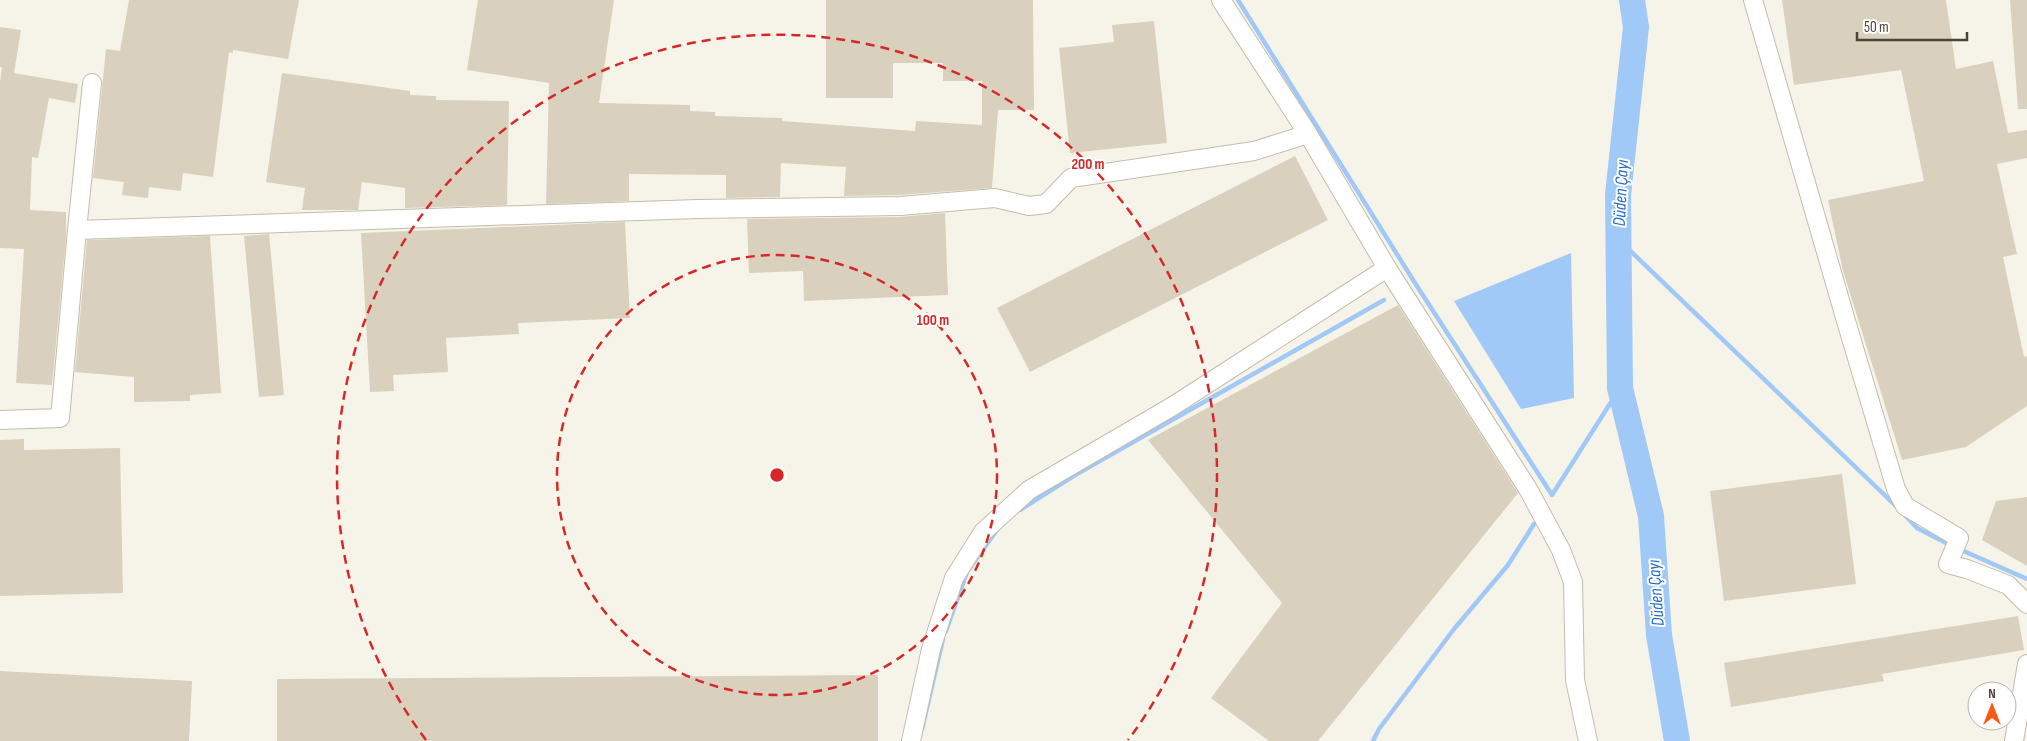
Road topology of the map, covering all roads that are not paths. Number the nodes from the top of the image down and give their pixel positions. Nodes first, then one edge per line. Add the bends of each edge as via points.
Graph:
1 (1221, 0) edge
2 (1753, 0) edge
3 (92, 83) dead end
4 (1308, 134) junction
5 (77, 230) junction
6 (1387, 268) junction
7 (0, 420) edge
8 (2027, 604) edge
9 (2027, 664) edge
10 (911, 741) edge
11 (1588, 741) edge
12 (2014, 741) edge

1 - 4 street
2 - 8 street via 1896,489 1909,510 1959,538 1948,564 1967,568 2008,585
3 - 5 street
4 - 5 street via 1254,151 1070,178 1046,204 1029,206 995,198 900,206
4 - 6 street
5 - 7 street via 60,418
6 - 10 street via 1173,406 1029,490 983,532 954,578 931,649
6 - 11 street via 1528,489 1562,550 1573,582 1575,680
9 - 12 street

